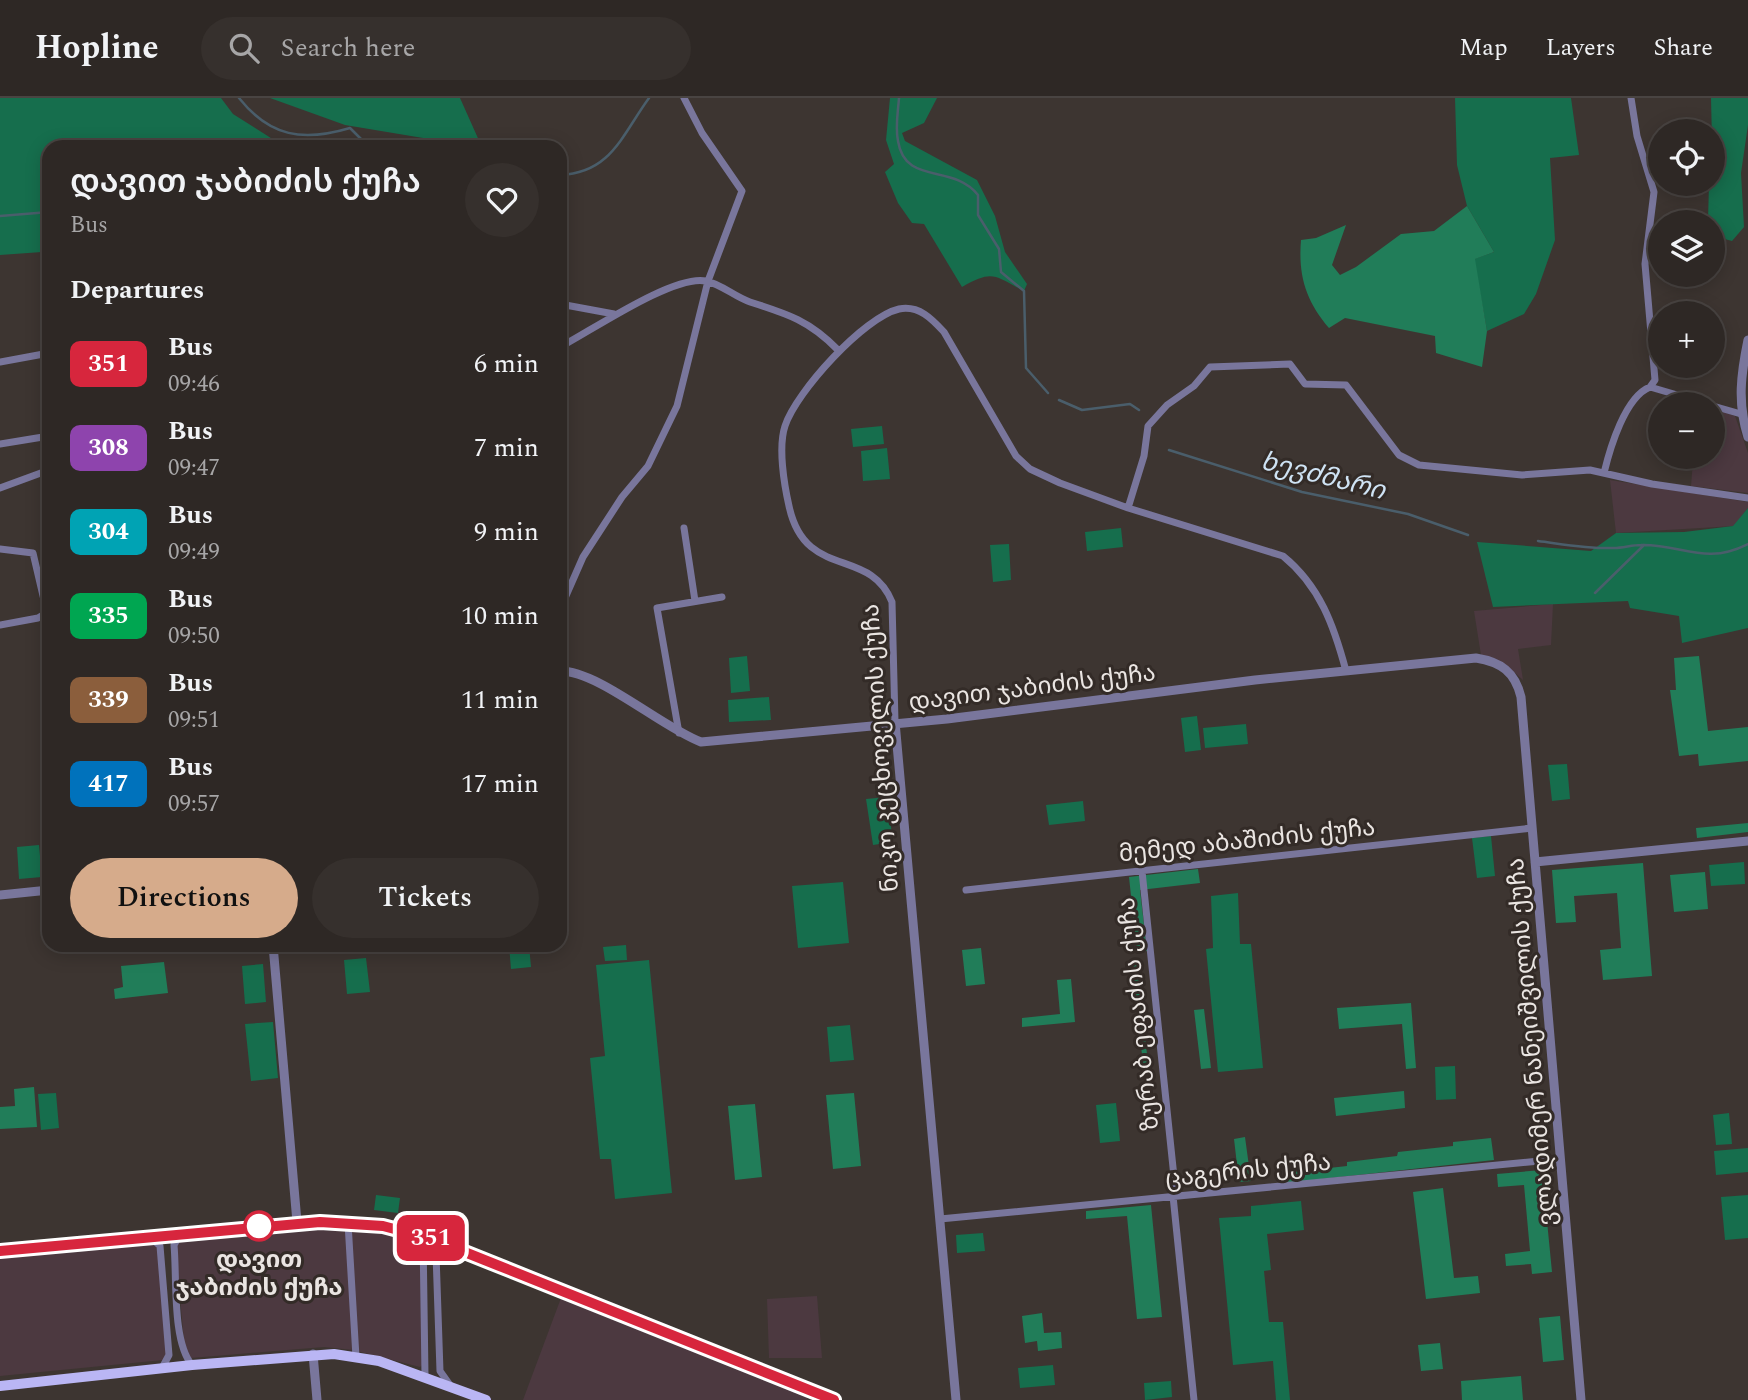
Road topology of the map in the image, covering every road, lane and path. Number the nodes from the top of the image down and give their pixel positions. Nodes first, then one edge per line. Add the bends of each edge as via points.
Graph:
1 (684, 98) edge
2 (1631, 98) edge
3 (708, 281) junction
4 (567, 305) edge
5 (614, 314) junction
6 (1748, 340) edge
7 (567, 343) edge
8 (838, 351) junction
9 (42, 354) edge
10 (0, 362) edge
11 (1650, 387) junction
12 (1667, 392) edge
13 (1725, 409) edge
14 (1741, 414) junction
15 (42, 437) edge
16 (1748, 437) edge
17 (0, 444) edge
18 (42, 473) edge
19 (1604, 473) junction
20 (0, 488) edge
21 (1748, 498) edge
22 (1128, 508) junction
23 (684, 528) dead end
24 (0, 549) edge
25 (42, 588) edge
26 (567, 593) edge
27 (722, 597) dead end
28 (695, 601) junction
29 (42, 616) edge
30 (0, 625) edge
31 (567, 671) edge
32 (1346, 671) junction
33 (1517, 681) joint
34 (895, 722) junction
35 (679, 734) junction
36 (1532, 828) junction
37 (1748, 841) edge
38 (1535, 862) junction
39 (1142, 871) junction
40 (966, 890) dead end
41 (42, 891) edge
42 (0, 895) edge
43 (275, 952) edge
44 (1560, 1159) junction
45 (1174, 1196) junction
46 (940, 1219) junction
47 (297, 1222) junction
48 (348, 1223) junction
49 (180, 1233) junction
50 (423, 1235) junction
51 (150, 1237) junction
52 (446, 1244) junction
53 (0, 1251) edge
54 (313, 1354) junction
55 (356, 1357) junction
56 (192, 1365) junction
57 (162, 1368) junction
58 (425, 1376) junction
59 (0, 1386) edge
60 (452, 1386) junction
61 (801, 1386) junction
62 (317, 1400) edge
63 (486, 1400) edge
64 (810, 1400) edge
65 (834, 1400) edge
66 (956, 1400) edge
67 (1194, 1400) edge
68 (1581, 1400) edge

1 - 3 street via 742,191
2 - 11 street via 1654,192 1645,264 1655,380
3 - 5 street via 693,280
3 - 8 street via 734,297 813,326
3 - 26 street via 677,406 659,447 583,557
4 - 5 street
5 - 7 street
6 - 14 street
8 - 22 street, ნიკო კეცხოველის ქუჩა via 899,309 918,310 931,317 1016,456 1030,469
8 - 34 street, ნიკო კეცხოველის ქუჩა via 786,424 782,437 789,506 796,528 814,551 865,570 886,588 892,602
9 - 10 street
11 - 12 street
11 - 19 street via 1637,393 1610,448
13 - 14 street
14 - 16 street
15 - 17 street
18 - 20 street
19 - 21 street
19 - 22 street via 1522,475 1419,465 1399,455 1346,385 1305,384 1290,364 1210,367 1148,426
22 - 32 street, ნიკო კეცხოველის ქუჩა via 1283,556 1304,573 1319,594
23 - 28 street
24 - 25 street via 33,553
27 - 28 street
28 - 35 street via 657,608
29 - 30 street
31 - 35 street, დავით ჯაბიძის ქუჩა via 610,690
32 - 33 street, დავით ჯაბიძის ქუჩა via 1476,659 1497,663
32 - 34 street, დავით ჯაბიძის ქუჩა
33 - 36 street, ვლადიმერ ნანეიშვილის ქუჩა
34 - 35 street, დავით ჯაბიძის ქუჩა via 701,742
34 - 46 street, ნიკო კეცხოველის ქუჩა
36 - 38 street, ვლადიმერ ნანეიშვილის ქუჩა
36 - 39 street, მემედ აბაშიძის ქუჩა
37 - 38 street
38 - 44 street, ვლადიმერ ნანეიშვილის ქუჩა
39 - 40 street, მემედ აბაშიძის ქუჩა
39 - 45 street, ზურაბ ეფაძის ქუჩა
41 - 42 street
43 - 47 street
44 - 45 street, ცაგერის ქუჩა
44 - 68 street, ვლადიმერ ნანეიშვილის ქუჩა
45 - 46 street, ცაგერის ქუჩა
45 - 67 street, ზურაბ ეფაძის ქუჩა
46 - 66 street, ნიკო კეცხოველის ქუჩა
47 - 48 main road
47 - 49 main road
48 - 50 main road
48 - 55 street
49 - 51 main road
49 - 56 street via 174,1245 181,1336 183,1354
50 - 52 main road
50 - 58 street
51 - 53 main road
51 - 57 street via 160,1246 169,1355
52 - 60 street via 436,1254 440,1371
52 - 61 main road
54 - 55 main road
54 - 56 main road
54 - 62 street
55 - 58 main road
56 - 57 main road
57 - 59 main road
58 - 60 main road
60 - 63 main road
61 - 64 street
61 - 65 main road

